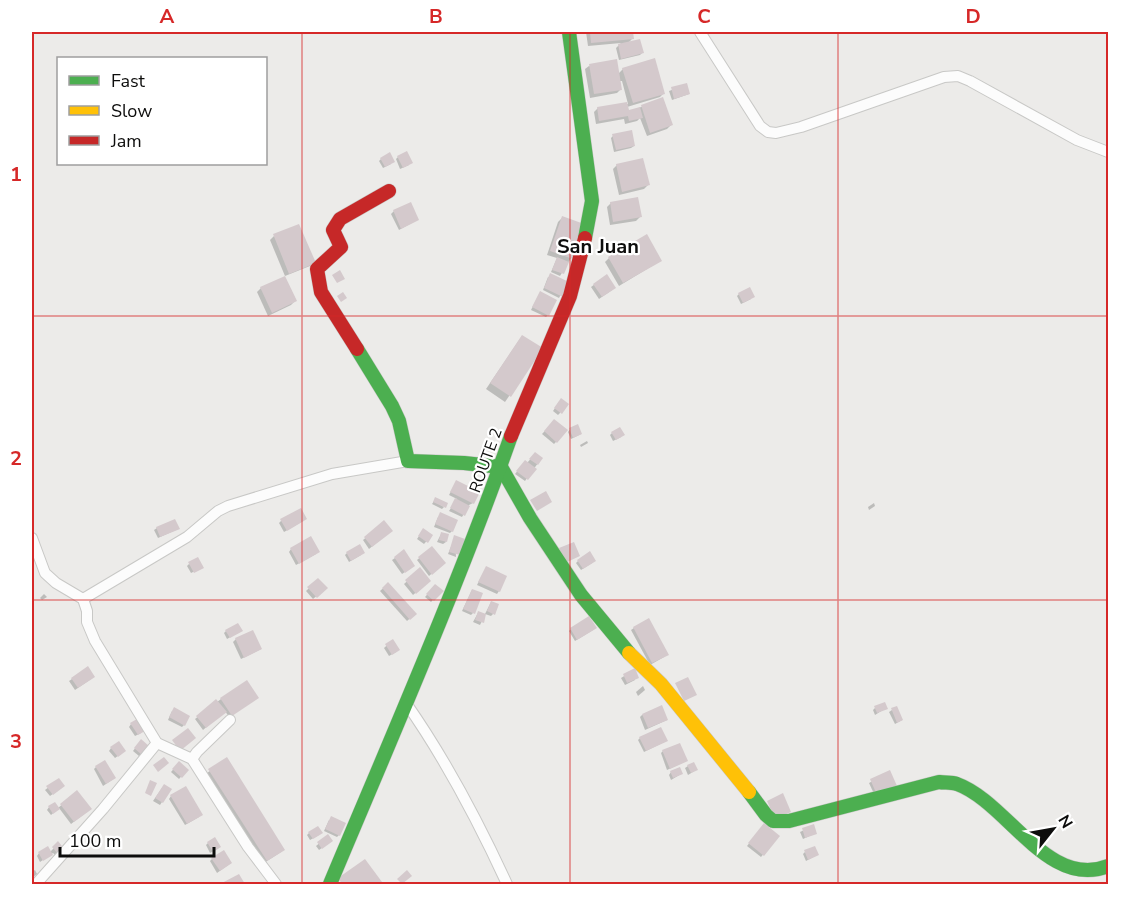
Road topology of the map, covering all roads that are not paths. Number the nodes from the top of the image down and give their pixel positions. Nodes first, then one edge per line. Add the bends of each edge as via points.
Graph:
1 (569, 32) edge
2 (700, 32) edge
3 (1108, 152) edge
4 (389, 191) dead end
5 (408, 461) junction
6 (499, 472) junction
7 (32, 538) edge
8 (83, 598) junction
9 (405, 703) junction
10 (230, 720) dead end
11 (157, 743) junction
12 (192, 759) junction
13 (1108, 866) edge
14 (36, 885) edge
15 (276, 885) edge
16 (330, 885) edge
17 (507, 885) edge

1 - 6 main road, ROUTE 2 via 592,201 570,296
2 - 3 street via 760,126 768,132 801,127 930,81 958,76 1077,140
4 - 5 main road via 340,219 333,230 341,247 316,273 321,292 392,406
5 - 6 main road via 464,463
5 - 8 street via 324,476 228,506 167,550
6 - 9 main road, ROUTE 2
6 - 13 main road via 581,595 623,648 661,684 772,821 814,816 939,782 953,783 981,798 1048,855 1072,869 1091,871
7 - 8 street via 45,573
8 - 11 street via 95,641
9 - 16 main road, ROUTE 2
9 - 17 street via 472,810
10 - 12 street
11 - 12 street
11 - 14 street
12 - 15 street

